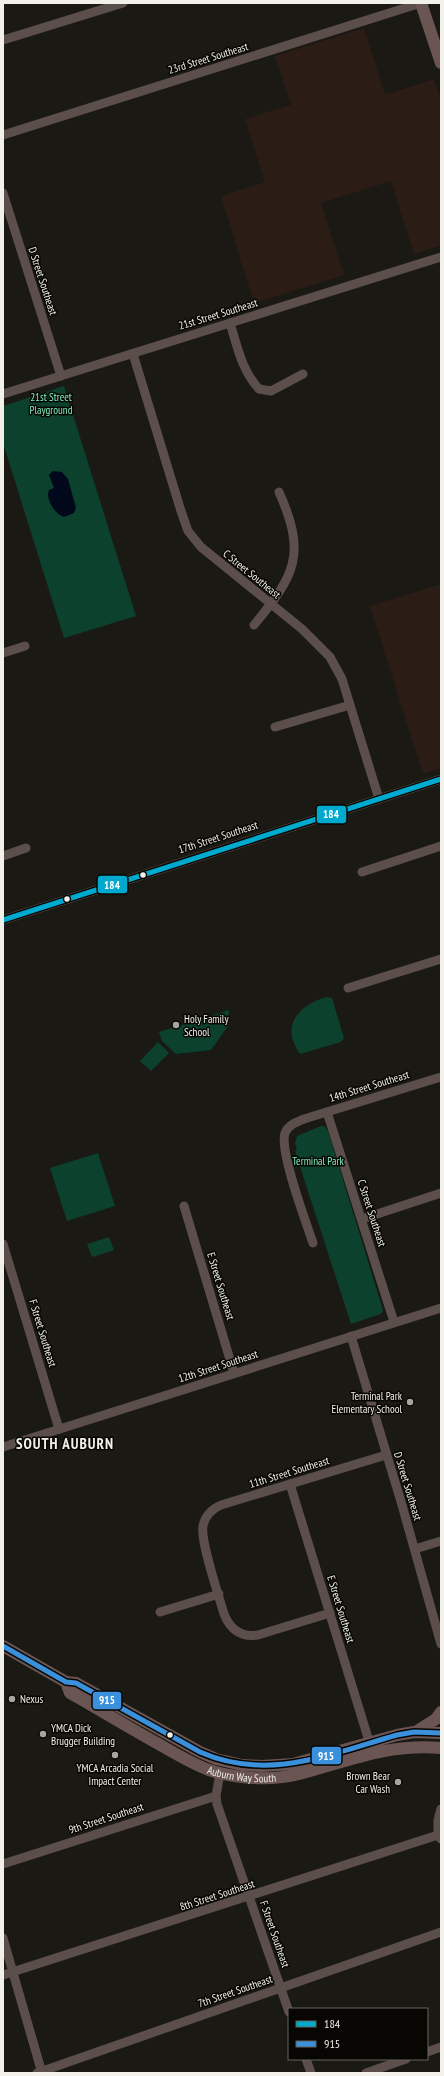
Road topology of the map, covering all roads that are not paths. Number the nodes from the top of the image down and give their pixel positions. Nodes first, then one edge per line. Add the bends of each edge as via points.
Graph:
1 (123, 3) edge
2 (421, 3) edge
3 (3, 40) edge
4 (441, 63) edge
5 (3, 135) edge
6 (3, 193) edge
7 (441, 257) edge
8 (230, 323) junction
9 (133, 354) junction
10 (303, 374) dead end
11 (61, 376) junction
12 (3, 394) edge
13 (279, 492) dead end
14 (271, 604) junction
15 (254, 625) dead end
16 (25, 646) dead end
17 (3, 653) edge
18 (350, 705) junction
19 (275, 727) dead end
20 (441, 779) edge
21 (379, 799) junction
22 (441, 846) edge
23 (26, 848) dead end
24 (3, 856) edge
25 (362, 872) dead end
26 (3, 920) edge
27 (441, 958) edge
28 (348, 988) dead end
29 (441, 1077) edge
30 (327, 1112) junction
31 (441, 1193) edge
32 (184, 1206) dead end
33 (362, 1219) junction
34 (313, 1243) dead end
35 (3, 1244) edge
36 (441, 1308) edge
37 (394, 1322) junction
38 (351, 1336) junction
39 (234, 1373) junction
40 (60, 1429) junction
41 (3, 1447) edge
42 (386, 1455) junction
43 (290, 1484) junction
44 (441, 1541) edge
45 (414, 1549) junction
46 (219, 1594) junction
47 (160, 1612) dead end
48 (330, 1613) junction
49 (441, 1644) edge
50 (3, 1646) edge
51 (441, 1712) edge
52 (414, 1732) junction
53 (441, 1733) edge
54 (386, 1737) junction
55 (369, 1742) junction
56 (441, 1747) edge
57 (221, 1767) junction
58 (216, 1796) junction
59 (441, 1809) edge
60 (439, 1837) edge
61 (3, 1864) edge
62 (249, 1897) junction
63 (441, 1932) edge
64 (3, 1938) edge
65 (13, 1972) junction
66 (3, 1975) edge
67 (281, 1988) junction
68 (288, 2009) edge
69 (441, 2047) edge
70 (428, 2052) edge
71 (306, 2060) edge
72 (403, 2060) edge
73 (40, 2072) edge
74 (311, 2073) edge
75 (366, 2073) edge

1 - 3 street
2 - 4 main road
2 - 5 street, 23rd Street Southeast
6 - 11 street, D Street Southeast
7 - 8 street, 21st Street Southeast
8 - 9 street, 21st Street Southeast
8 - 10 street via 243,365 259,389 274,390
9 - 11 street, 21st Street Southeast
9 - 14 street, C Street Southeast via 188,531 201,547
11 - 12 street, 21st Street Southeast
13 - 14 street via 292,526 295,551 286,581
14 - 15 street
14 - 18 street, C Street Southeast via 313,638 330,658 342,679
16 - 17 street
18 - 19 street
18 - 21 street, C Street Southeast
20 - 21 street, 17th Street Southeast
21 - 26 street, 17th Street Southeast
22 - 25 street
23 - 24 street
27 - 28 street
29 - 30 street, 14th Street Southeast
30 - 33 street, C Street Southeast
30 - 34 street, 14th Street Southeast via 304,1119 288,1128 284,1142 289,1167
31 - 33 street
32 - 39 street, E Street Southeast
33 - 37 street, C Street Southeast
35 - 40 street, F Street Southeast
36 - 37 street, 12th Street Southeast
37 - 38 street, 12th Street Southeast
38 - 39 street, 12th Street Southeast
38 - 42 street, D Street Southeast
39 - 40 street, 12th Street Southeast
40 - 41 street, 12th Street Southeast
42 - 43 street, 11th Street Southeast
42 - 45 street, D Street Southeast
43 - 46 street, 11th Street Southeast via 219,1506 210,1512 204,1521 203,1536
43 - 48 street, E Street Southeast
44 - 45 street
45 - 49 street, D Street Southeast
46 - 47 street
46 - 48 street via 227,1621 232,1628 248,1636
48 - 55 street, E Street Southeast
50 - 57 main road, Auburn Way South via 66,1682 70,1693 193,1763
51 - 52 main road via 431,1724
52 - 53 main road, Auburn Way South
52 - 54 main road, Auburn Way South
54 - 55 main road, Auburn Way South
54 - 56 main road via 396,1741 430,1740
55 - 57 main road, Auburn Way South via 293,1764
56 - 57 main road, Auburn Way South via 378,1751 283,1777 250,1777
57 - 58 street, F Street Southeast
58 - 61 street, 9th Street Southeast
58 - 62 street, F Street Southeast
59 - 60 street via 438,1820
60 - 62 street, 8th Street Southeast
62 - 65 street, 8th Street Southeast
62 - 67 street, F Street Southeast
63 - 67 street, 7th Street Southeast
64 - 65 street
65 - 66 street, 8th Street Southeast
65 - 73 street
67 - 68 street, F Street Southeast
67 - 73 street, 7th Street Southeast
69 - 70 street
71 - 74 street
72 - 75 street

